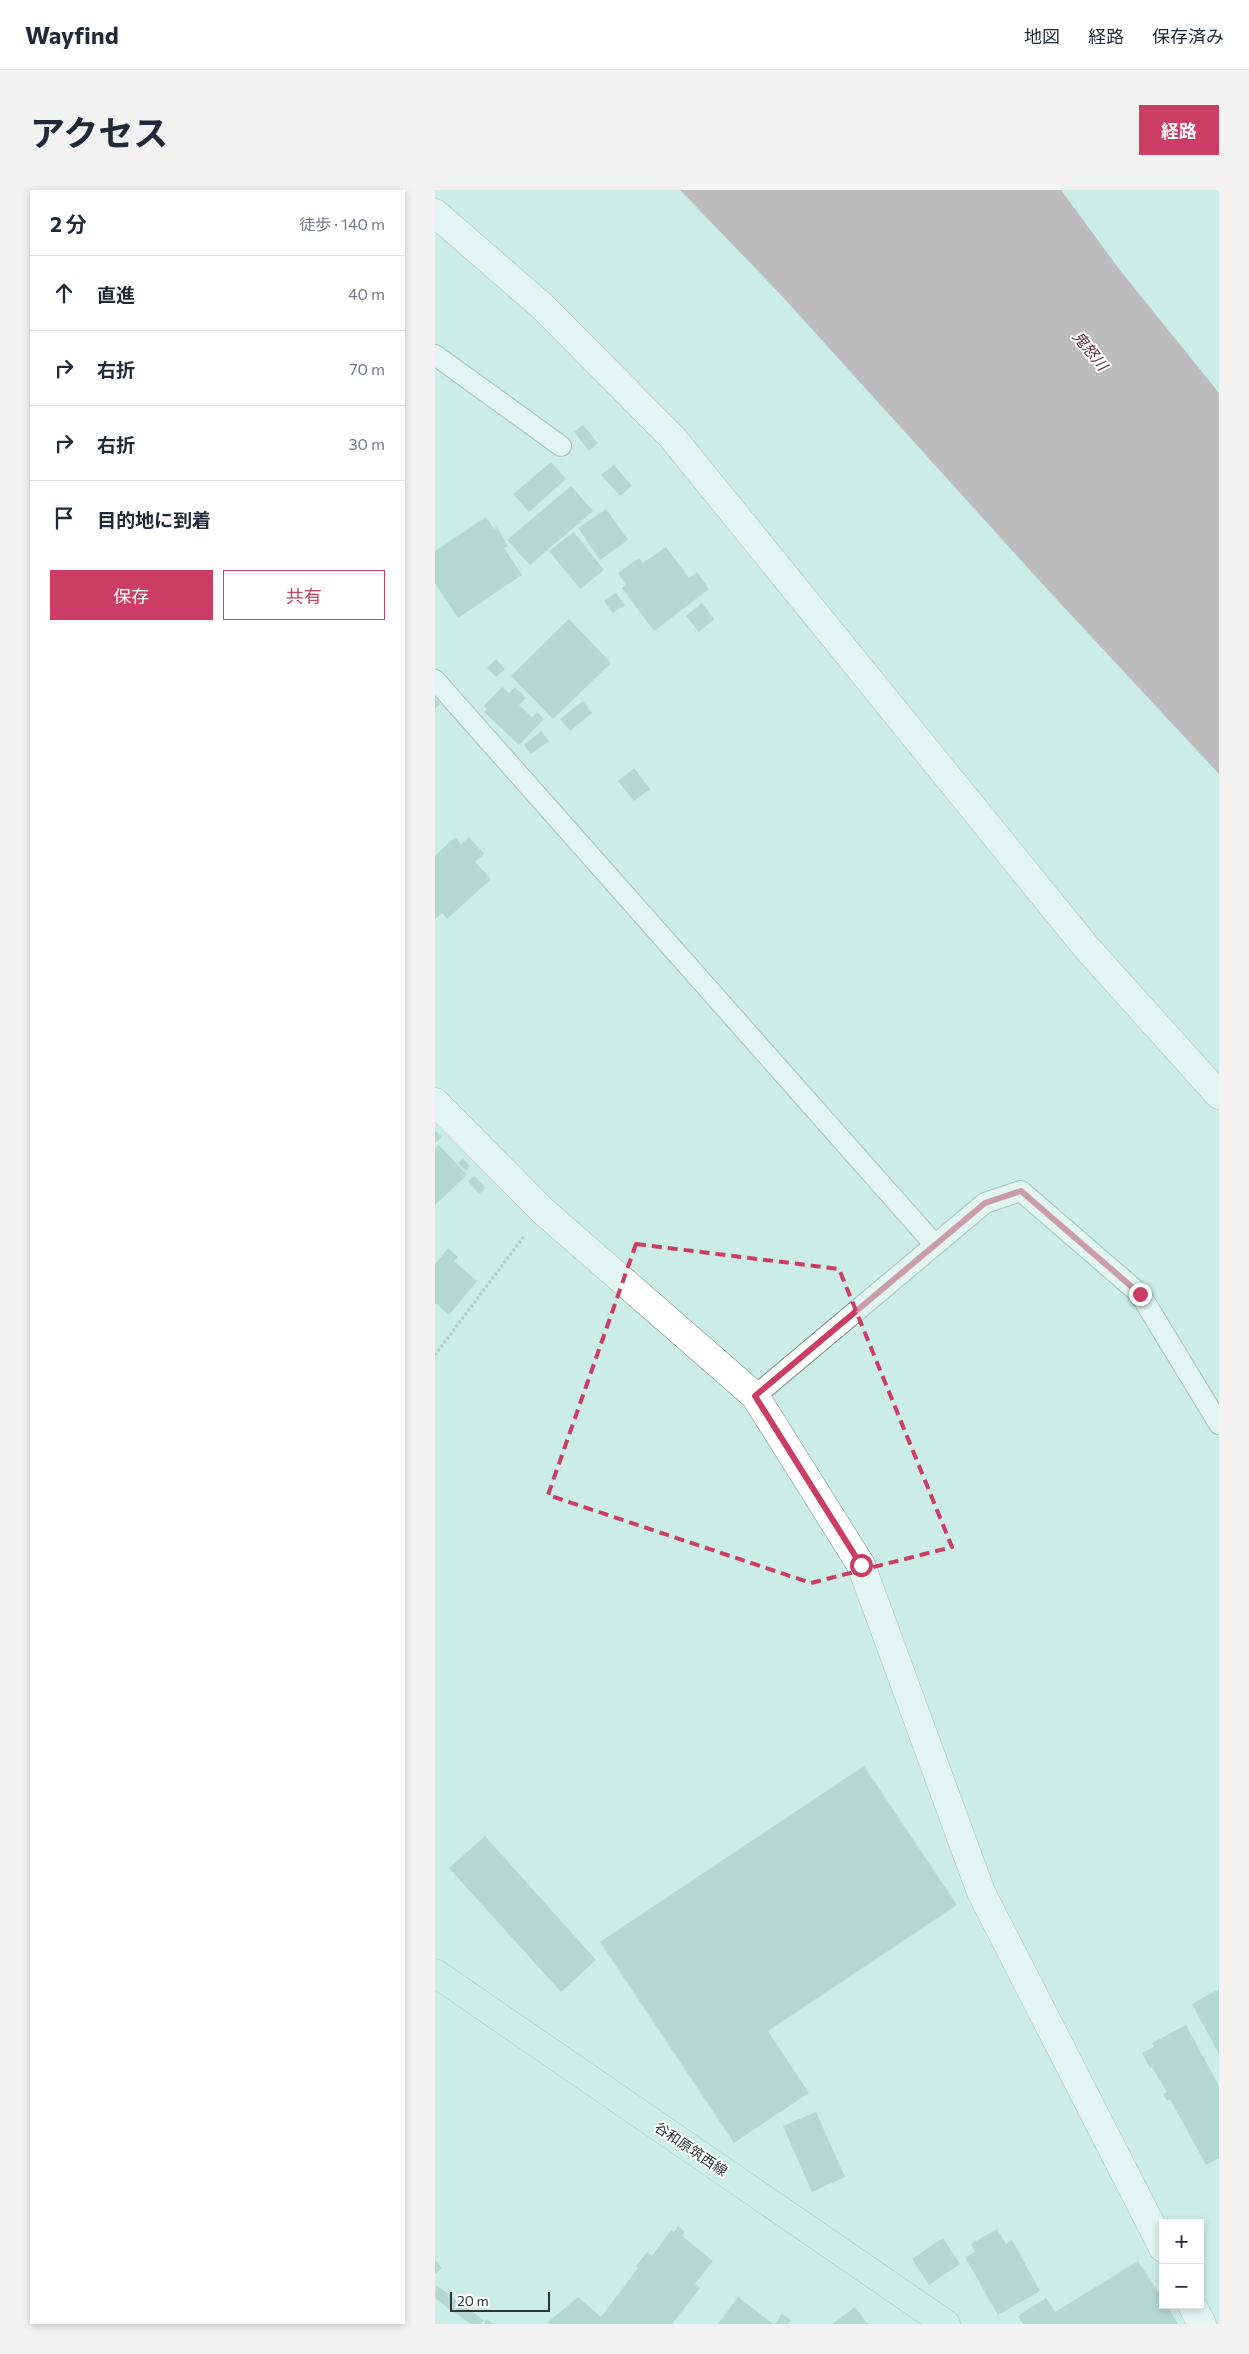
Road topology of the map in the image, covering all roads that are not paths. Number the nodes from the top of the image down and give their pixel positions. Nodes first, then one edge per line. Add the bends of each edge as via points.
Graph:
1 (435, 213) edge
2 (435, 355) edge
3 (561, 446) dead end
4 (435, 680) edge
5 (1219, 1096) edge
6 (435, 1102) edge
7 (935, 1245) junction
8 (755, 1396) junction
9 (1219, 1424) edge
10 (435, 1973) edge
11 (1159, 2240) edge
12 (1194, 2309) edge
13 (946, 2324) edge
14 (1202, 2324) edge

1 - 5 street via 543,306 672,437 1086,947
2 - 3 lane
4 - 7 lane
6 - 8 street via 543,1211
7 - 8 lane
7 - 9 lane via 985,1203 1021,1191 1140,1294
8 - 11 street via 861,1565 981,1892
10 - 13 main road, 谷和原筑西線
12 - 14 street

